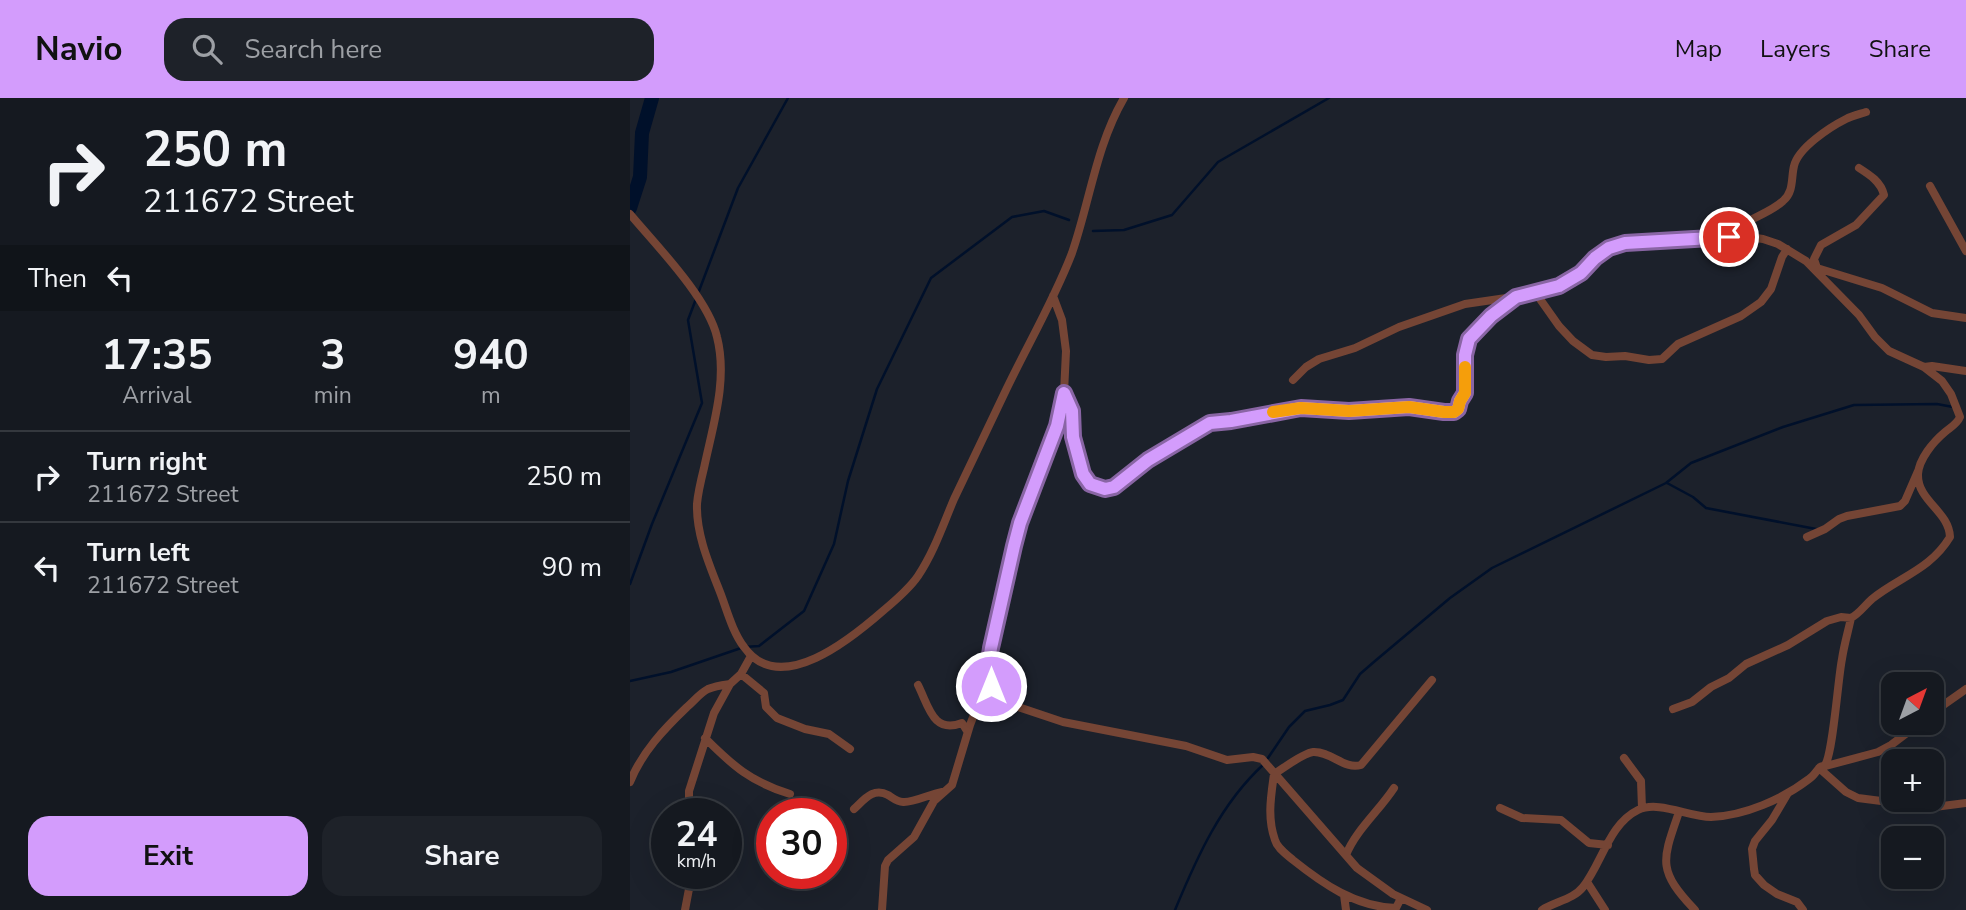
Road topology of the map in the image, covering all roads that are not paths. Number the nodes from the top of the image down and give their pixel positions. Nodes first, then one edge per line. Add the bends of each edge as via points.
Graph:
1 (1124, 98) edge
2 (1866, 112) dead end
3 (1859, 168) dead end
4 (1930, 186) dead end
5 (630, 214) edge
6 (1729, 237) junction
7 (1787, 249) junction
8 (1966, 251) edge
9 (1816, 269) junction
10 (1535, 292) junction
11 (1053, 296) junction
12 (1516, 297) junction
13 (1966, 318) edge
14 (1924, 367) junction
15 (1966, 371) edge
16 (1293, 380) dead end
17 (1065, 390) junction
18 (1918, 471) junction
19 (1807, 537) dead end
20 (1851, 618) junction
21 (751, 656) junction
22 (741, 674) junction
23 (1432, 680) dead end
24 (730, 684) junction
25 (918, 685) dead end
26 (1966, 689) edge
27 (995, 693) junction
28 (1944, 705) edge
29 (1673, 709) dead end
30 (967, 731) junction
31 (1904, 735) edge
32 (705, 738) junction
33 (850, 749) dead end
34 (1625, 758) dead end
35 (1819, 768) junction
36 (1274, 774) junction
37 (630, 782) edge
38 (1394, 788) dead end
39 (943, 792) junction
40 (1788, 793) junction
41 (790, 794) dead end
42 (689, 798) edge
43 (1966, 803) edge
44 (1500, 808) dead end
45 (1642, 808) junction
46 (854, 809) dead end
47 (1679, 812) junction
48 (1608, 845) junction
49 (1346, 855) junction
50 (1587, 882) junction
51 (689, 889) edge
52 (1344, 895) junction
53 (1401, 898) junction
54 (685, 910) edge
55 (882, 910) edge
56 (1346, 910) edge
57 (1427, 910) edge
58 (1542, 910) edge
59 (1605, 910) edge
60 (1695, 910) edge
61 (1804, 910) edge

1 - 11 street via 1110,124 1072,253
2 - 6 street via 1845,119 1802,150 1787,199
3 - 9 street via 1882,187 1884,195 1856,225 1821,245 1814,255
4 - 8 street
5 - 21 street via 711,317 718,338 722,374 697,505 699,526 731,623
6 - 7 street via 1763,239
6 - 10 street via 1625,243 1609,248 1559,286
7 - 9 street
7 - 10 street via 1761,302 1678,344 1662,359 1592,355 1559,326
9 - 13 street via 1882,288 1933,313
9 - 14 street via 1889,351
10 - 12 street
11 - 17 street via 1066,351
11 - 21 street via 916,579 876,617 817,657 799,665 776,667
12 - 16 street via 1465,304 1399,327 1320,359
12 - 17 street via 1469,339 1465,393 1454,412 1409,407 1301,408 1210,423 1105,489 1090,484 1083,474
14 - 15 street
14 - 18 street via 1948,388 1961,417 1927,452
17 - 27 street via 1057,426 1014,546 991,648 989,681
18 - 19 street via 1900,506 1847,516
18 - 20 street via 1923,494 1945,522 1950,537 1928,562
20 - 29 street via 1827,621
20 - 35 street via 1828,753
21 - 22 street
22 - 24 street
22 - 33 street via 764,693 766,707 777,718 829,734
23 - 36 street via 1361,765 1353,767 1315,752
24 - 32 street
24 - 37 street via 704,691 666,728 635,768
25 - 30 street via 938,722 945,726 962,723
26 - 28 street
27 - 30 street via 988,694 977,707
27 - 36 street via 1012,705 1063,722 1186,746 1227,760 1258,757
30 - 39 street via 952,785
31 - 35 street via 1878,752
32 - 41 street via 746,775
32 - 42 street
34 - 45 street via 1641,781
35 - 40 street
35 - 43 street via 1858,798 1919,809
36 - 49 street
36 - 52 street via 1270,818 1277,845 1314,877
38 - 49 street
39 - 46 street via 907,803 877,792
39 - 55 street via 914,837 888,860
40 - 47 street via 1765,805 1724,815
40 - 61 street via 1755,841 1754,869 1764,885
44 - 48 street via 1522,818 1561,820 1589,843
45 - 47 street
45 - 48 street via 1626,818
47 - 60 street via 1665,862 1675,886
48 - 50 street
49 - 53 street via 1367,876
50 - 58 street via 1576,894
50 - 59 street
51 - 54 street
52 - 53 street via 1392,908 1398,907
52 - 56 street
53 - 57 street

